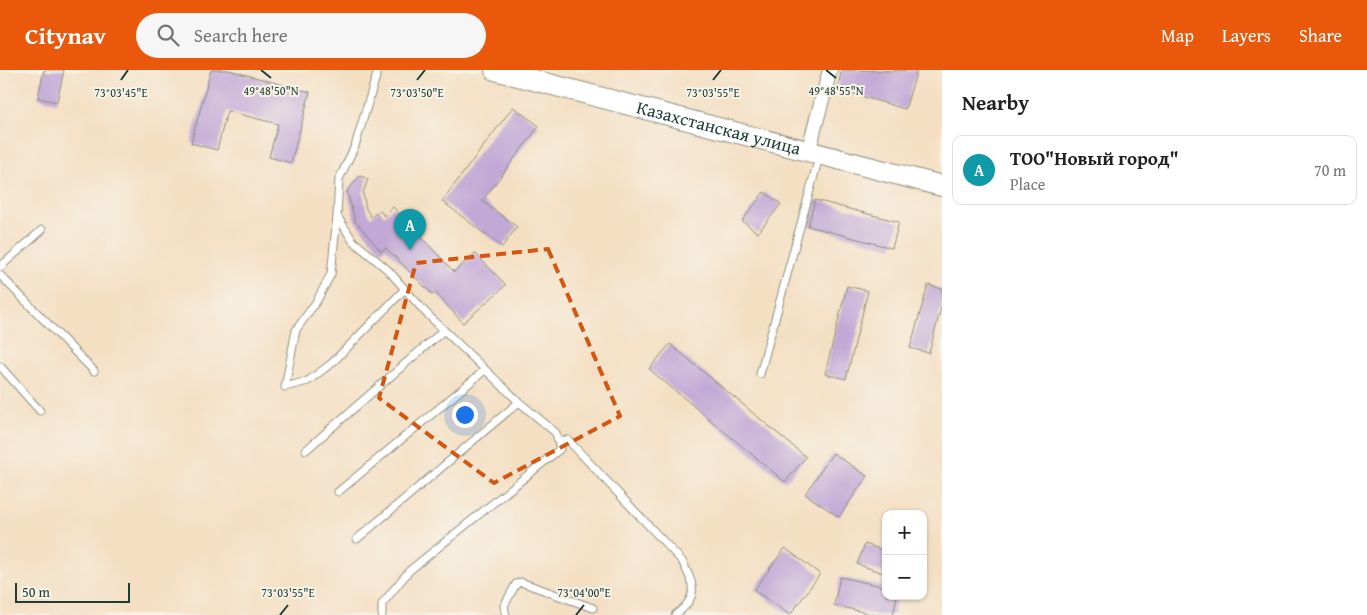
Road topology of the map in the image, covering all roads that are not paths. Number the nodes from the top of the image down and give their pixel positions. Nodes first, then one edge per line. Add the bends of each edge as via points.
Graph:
1 (378, 70) edge
2 (496, 70) edge
3 (830, 70) edge
4 (814, 154) junction
5 (942, 186) edge
6 (337, 216) junction
7 (42, 230) dead end
8 (0, 267) edge
9 (0, 275) edge
10 (405, 289) junction
11 (444, 330) junction
12 (0, 366) edge
13 (485, 370) junction
14 (94, 371) dead end
15 (760, 374) dead end
16 (519, 402) junction
17 (40, 411) dead end
18 (558, 440) junction
19 (306, 450) dead end
20 (338, 492) dead end
21 (357, 539) dead end
22 (593, 608) dead end
23 (382, 615) edge
24 (506, 615) edge
25 (675, 615) edge

1 - 6 lane via 355,146 339,179
2 - 4 main road, Казахстанская улица
3 - 4 street
4 - 5 main road, Казахстанская улица
4 - 15 lane
6 - 10 lane via 353,242 388,270
6 - 10 lane via 331,274 296,330 285,387 308,381 332,363
7 - 8 lane
9 - 14 lane
10 - 11 lane
11 - 13 lane
11 - 19 lane
12 - 17 lane
13 - 16 lane
13 - 20 lane
16 - 18 lane via 556,433
16 - 21 lane
18 - 23 lane via 560,449 409,572 382,604
18 - 25 lane via 568,440 682,561 693,582 693,595
22 - 24 lane via 521,582 516,584 504,606

